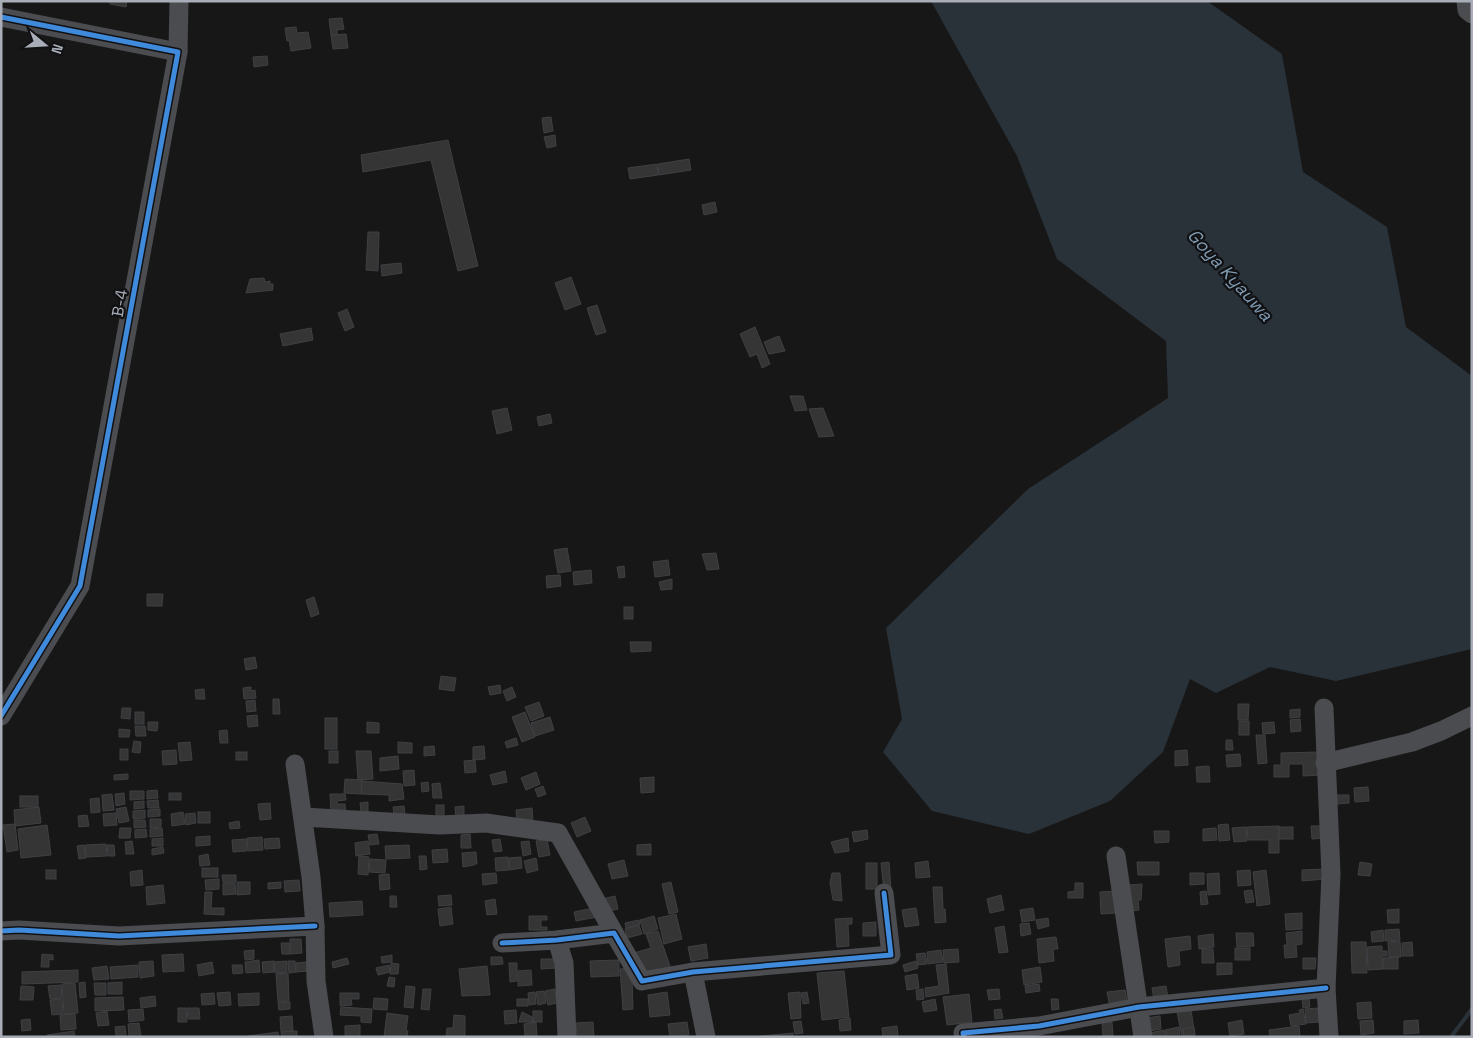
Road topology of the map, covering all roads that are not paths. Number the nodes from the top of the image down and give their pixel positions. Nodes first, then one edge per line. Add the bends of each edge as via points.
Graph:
1 (179, 1) edge
2 (1466, 1) edge
3 (1472, 14) edge
4 (1, 17) edge
5 (178, 52) junction
6 (1324, 708) dead end
7 (1, 716) edge
8 (1472, 716) edge
9 (1325, 763) junction
10 (295, 764) dead end
11 (303, 817) junction
12 (1116, 856) dead end
13 (884, 893) dead end
14 (315, 926) junction
15 (1, 931) edge
16 (614, 933) junction
17 (557, 940) junction
18 (502, 942) dead end
19 (693, 972) junction
20 (1326, 988) junction
21 (1139, 1007) junction
22 (324, 1037) edge
23 (567, 1037) edge
24 (706, 1037) edge
25 (964, 1037) edge
26 (1143, 1037) edge
27 (1329, 1037) edge

1 - 5 street, B-4
2 - 3 street via 1467,10
4 - 5 street
5 - 7 street, B-4 via 80,586
6 - 9 street
8 - 9 street via 1412,742
9 - 20 street via 1331,874
10 - 11 street
11 - 14 street
11 - 16 street via 440,825 486,823 558,833
12 - 21 street
13 - 19 street via 891,955
14 - 15 street via 118,936
14 - 22 street via 316,980
16 - 17 street
16 - 19 street via 642,981
17 - 18 street
17 - 23 street via 564,964
19 - 24 street
20 - 21 street
20 - 27 street
21 - 25 street via 1038,1026 963,1034
21 - 26 street

